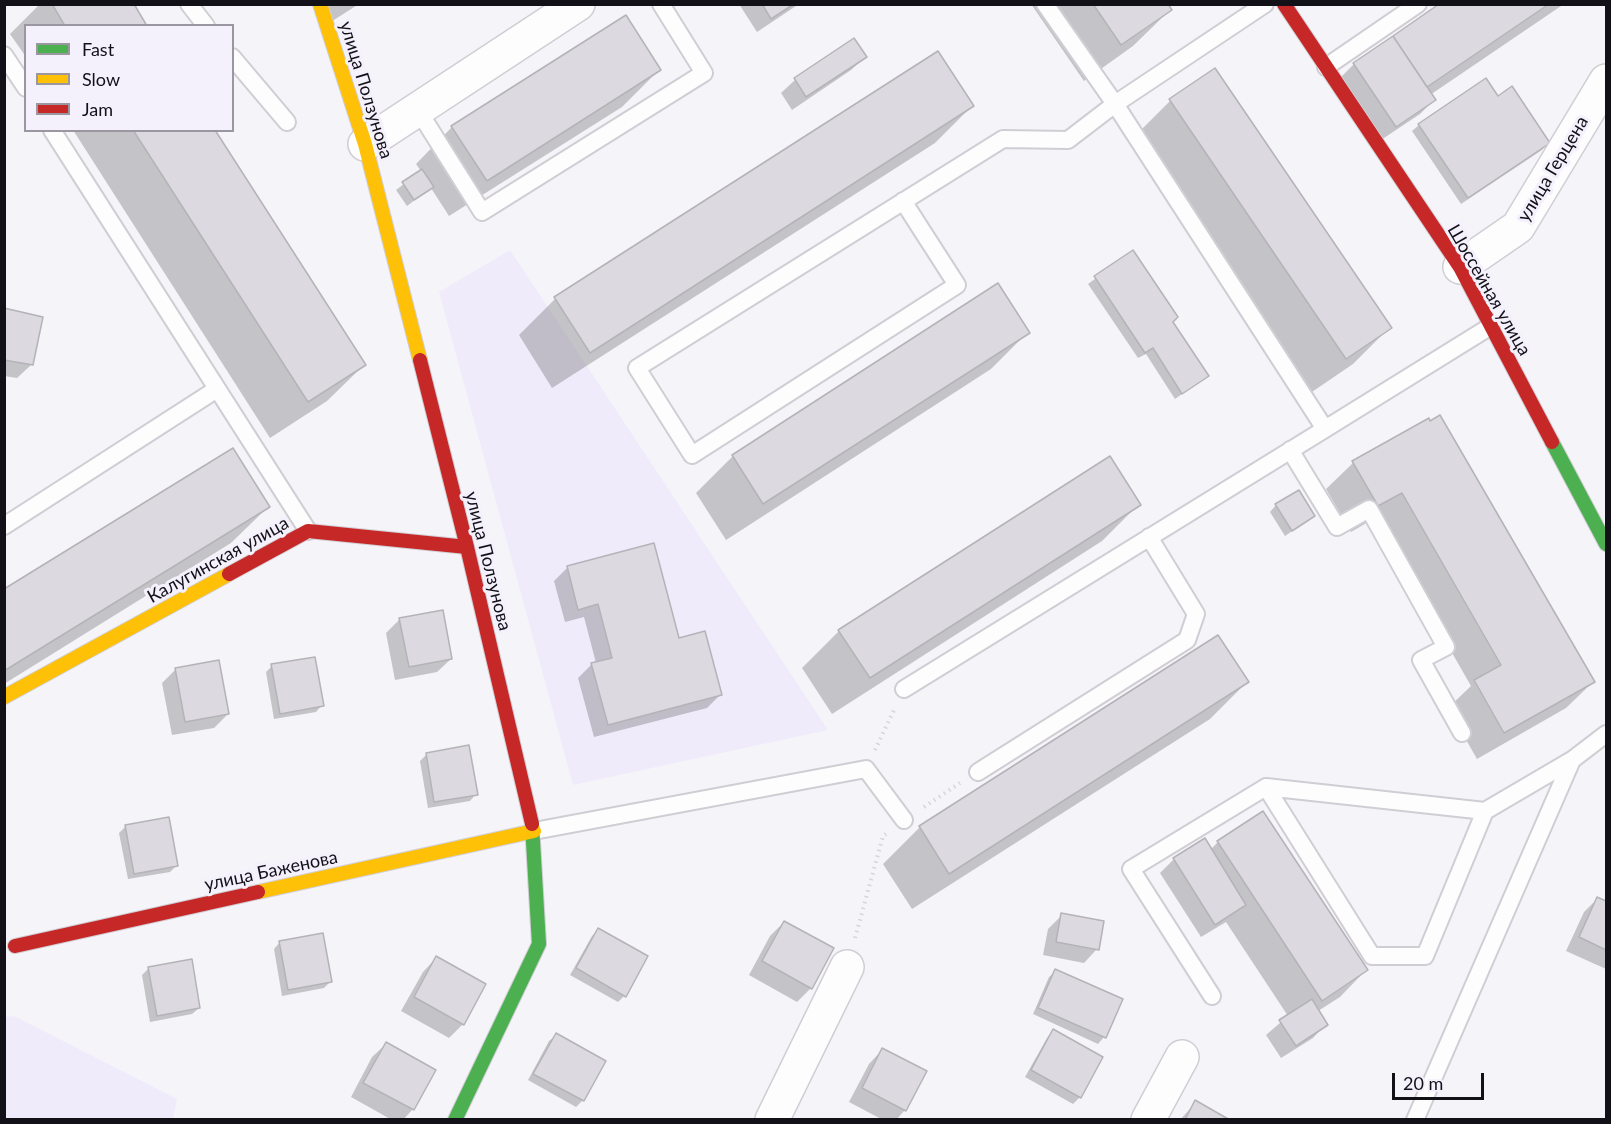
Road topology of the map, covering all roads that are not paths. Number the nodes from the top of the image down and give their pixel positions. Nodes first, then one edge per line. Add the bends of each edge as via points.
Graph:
1 (189, 4) edge
2 (320, 4) edge
3 (578, 4) edge
4 (661, 4) edge
5 (1046, 4) edge
6 (1265, 4) edge
7 (1284, 4) edge
8 (1418, 4) edge
9 (204, 24) edge
10 (4, 55) edge
11 (234, 59) edge
12 (1326, 67) junction
13 (1606, 81) edge
14 (24, 85) edge
15 (1115, 104) junction
16 (418, 110) junction
17 (287, 122) dead end
18 (53, 132) edge
19 (365, 144) junction
20 (903, 201) junction
21 (1460, 267) junction
22 (1491, 326) junction
23 (217, 389) junction
24 (1325, 429) junction
25 (1290, 450) junction
26 (4, 526) edge
27 (308, 531) junction
28 (1604, 532) edge
29 (1149, 537) junction
30 (467, 547) junction
31 (904, 689) road end
32 (4, 697) edge
33 (1462, 733) dead end
34 (1606, 734) edge
35 (1572, 760) junction
36 (978, 772) road end
37 (1266, 787) junction
38 (1485, 811) junction
39 (903, 820) road end
40 (534, 831) junction
41 (15, 946) dead end
42 (847, 967) road end
43 (1212, 996) dead end
44 (1182, 1057) dead end
45 (455, 1119) edge
46 (772, 1119) edge
47 (1148, 1119) edge
48 (1415, 1119) edge

1 - 9 lane
2 - 19 street, улица Ползунова
3 - 16 street
4 - 16 lane via 704,73 482,212
5 - 15 lane
6 - 15 lane
7 - 12 street, Шоссейная улица
8 - 12 lane
10 - 14 lane
11 - 17 lane
12 - 21 street, Шоссейная улица
13 - 21 street, улица Герцена via 1518,227
15 - 20 lane via 1068,140 1003,139
15 - 24 lane
16 - 19 street
18 - 23 lane
19 - 30 street, улица Ползунова
20 - 20 lane via 637,368 692,455 957,285
21 - 22 street, Шоссейная улица
22 - 24 lane
22 - 28 street, Шоссейная улица
23 - 26 lane
23 - 27 lane
24 - 25 lane
25 - 29 lane
25 - 33 lane via 1337,527 1369,509 1446,647 1421,660
27 - 30 street, Калугинская улица
27 - 32 street, Калугинская улица
29 - 31 lane
29 - 36 lane via 1196,614 1186,640
30 - 40 street, улица Ползунова
34 - 35 lane
35 - 38 lane
35 - 48 lane
37 - 38 lane
37 - 38 lane via 1372,956 1425,956
37 - 43 lane via 1131,869
39 - 40 lane via 866,769
40 - 41 street, улица Баженова
40 - 45 street, улица Ползунова via 538,944
42 - 46 street
44 - 47 street

